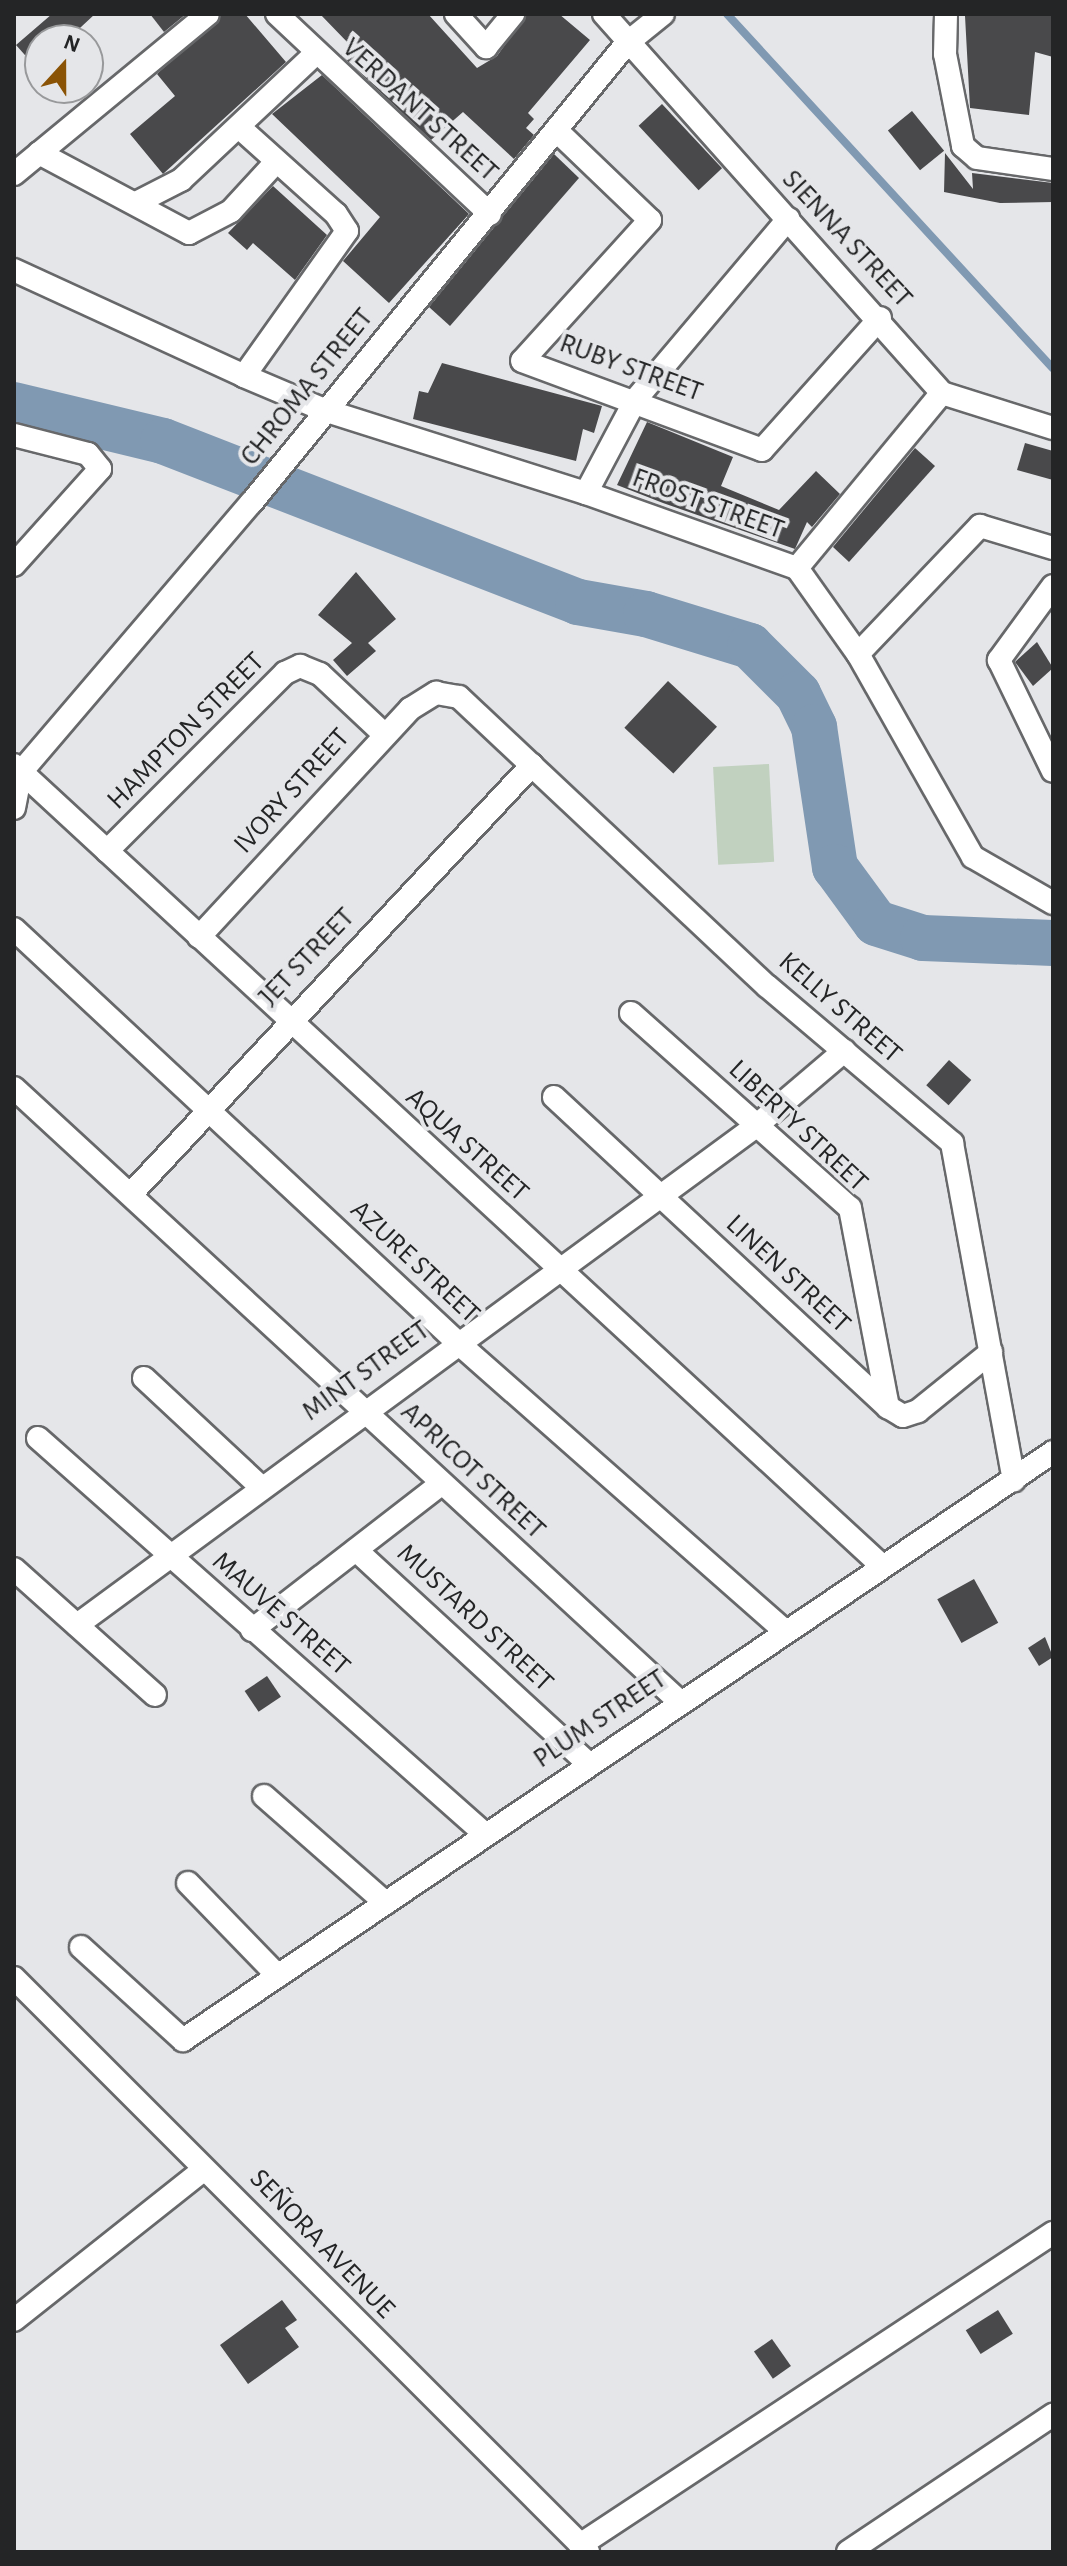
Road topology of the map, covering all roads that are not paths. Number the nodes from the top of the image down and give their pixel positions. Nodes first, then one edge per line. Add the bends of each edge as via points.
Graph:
1 (208, 14) edge
2 (277, 14) edge
3 (456, 14) edge
4 (513, 14) edge
5 (604, 14) edge
6 (663, 14) edge
7 (946, 14) edge
8 (627, 43) junction
9 (315, 54) junction
10 (239, 127) junction
11 (556, 130) junction
12 (39, 153) junction
13 (275, 163) junction
14 (1053, 169) edge
15 (14, 174) edge
16 (136, 203) junction
17 (490, 214) junction
18 (788, 219) junction
19 (14, 270) edge
20 (880, 318) junction
21 (244, 376) junction
22 (942, 393) junction
23 (636, 399) junction
24 (324, 410) junction
25 (1053, 428) edge
26 (14, 435) edge
27 (586, 493) junction
28 (1053, 548) edge
29 (14, 565) edge
30 (797, 568) junction
31 (1053, 586) edge
32 (858, 654) junction
33 (436, 693) joint
34 (384, 734) junction
35 (1050, 761) edge
36 (532, 765) junction
37 (17, 768) edge
38 (14, 808) edge
39 (107, 851) junction
40 (1053, 903) edge
41 (14, 929) edge
42 (199, 937) junction
43 (631, 1013) dead end
44 (288, 1021) junction
45 (844, 1051) junction
46 (14, 1088) edge
47 (554, 1097) dead end
48 (204, 1110) junction
49 (756, 1126) junction
50 (131, 1194) junction
51 (658, 1194) junction
52 (557, 1268) junction
53 (457, 1342) junction
54 (991, 1352) junction
55 (144, 1378) dead end
56 (888, 1407) junction
57 (362, 1409) junction
58 (38, 1438) dead end
59 (1053, 1452) edge
60 (1014, 1480) junction
61 (442, 1483) junction
62 (260, 1486) junction
63 (356, 1550) junction
64 (169, 1555) junction
65 (882, 1566) junction
66 (14, 1569) edge
67 (77, 1625) junction
68 (252, 1630) junction
69 (784, 1630) junction
70 (155, 1695) dead end
71 (680, 1702) junction
72 (588, 1763) junction
73 (264, 1796) dead end
74 (485, 1834) junction
75 (188, 1883) dead end
76 (386, 1903) junction
77 (81, 1947) dead end
78 (278, 1976) junction
79 (14, 1978) edge
80 (202, 2171) junction
81 (1053, 2233) edge
82 (14, 2320) edge
83 (1053, 2415) edge
84 (584, 2548) edge
85 (848, 2552) edge

1 - 12 street
2 - 9 street, VERDANT STREET
3 - 4 street via 486,47
5 - 8 street, SIENNA STREET
6 - 8 street, CHROMA STREET
7 - 14 street via 945,54 963,146 977,158
8 - 11 street, CHROMA STREET
8 - 18 street, SIENNA STREET
9 - 10 street
9 - 17 street, VERDANT STREET
10 - 13 street
10 - 16 street via 181,180
11 - 17 street, CHROMA STREET
11 - 23 street, RUBY STREET via 650,220 522,361
12 - 15 street
12 - 16 street
13 - 16 street via 231,211 189,233
13 - 21 street via 336,214 347,231
17 - 24 street, CHROMA STREET
18 - 20 street, SIENNA STREET
18 - 23 street
19 - 21 street, FROST STREET
20 - 22 street, SIENNA STREET
20 - 23 street, RUBY STREET via 762,450
21 - 24 street, FROST STREET
22 - 25 street
22 - 30 street
23 - 27 street
24 - 27 street, FROST STREET
24 - 37 street, CHROMA STREET via 252,502
26 - 29 street via 88,454 97,461 98,477
27 - 30 street, FROST STREET
28 - 32 street via 980,526
30 - 32 street, FROST STREET
31 - 35 street via 999,660
32 - 40 street, FROST STREET via 973,857
33 - 34 street, IVORY STREET
33 - 36 street, KELLY STREET via 459,697
34 - 39 street, HAMPTON STREET via 320,674 300,666 285,673
34 - 42 street, IVORY STREET
36 - 44 street, JET STREET
36 - 45 street, KELLY STREET
37 - 38 street, CHROMA STREET
37 - 39 street, AQUA STREET
39 - 42 street, AQUA STREET
41 - 48 street, AZURE STREET
42 - 44 street, AQUA STREET
43 - 49 street, LIBERTY STREET
44 - 48 street, JET STREET
44 - 52 street, AQUA STREET
45 - 49 street, MINT STREET
45 - 54 street, KELLY STREET via 952,1143
46 - 50 street, APRICOT STREET
47 - 51 street, LINEN STREET
48 - 50 street, JET STREET
48 - 53 street, AZURE STREET
49 - 51 street, MINT STREET
49 - 56 street, LIBERTY STREET via 850,1208
50 - 57 street, APRICOT STREET
51 - 52 street, MINT STREET
51 - 56 street, LINEN STREET
52 - 53 street, MINT STREET
52 - 65 street, AQUA STREET
53 - 57 street, MINT STREET
53 - 69 street, AZURE STREET
54 - 56 street via 918,1411 903,1416
54 - 60 street, KELLY STREET
55 - 62 street
57 - 61 street, APRICOT STREET
57 - 62 street, MINT STREET
58 - 64 street, MAUVE STREET
59 - 60 street, PLUM STREET
60 - 65 street, PLUM STREET
61 - 63 street, MUSTARD STREET
61 - 71 street, APRICOT STREET
62 - 64 street, MINT STREET
63 - 68 street, MUSTARD STREET
63 - 72 street, MUSTARD STREET
64 - 67 street, MINT STREET
64 - 68 street, MAUVE STREET
65 - 69 street, PLUM STREET
66 - 67 street
67 - 70 street
68 - 74 street, MAUVE STREET
69 - 71 street, PLUM STREET
71 - 72 street, PLUM STREET
72 - 74 street, PLUM STREET
73 - 76 street
74 - 76 street, PLUM STREET
75 - 78 street
76 - 78 street, PLUM STREET
77 - 78 street, PLUM STREET via 183,2040
79 - 80 street, SEÑORA AVENUE
80 - 82 street
80 - 84 street, SEÑORA AVENUE via 228,2190
81 - 84 street
83 - 85 street

